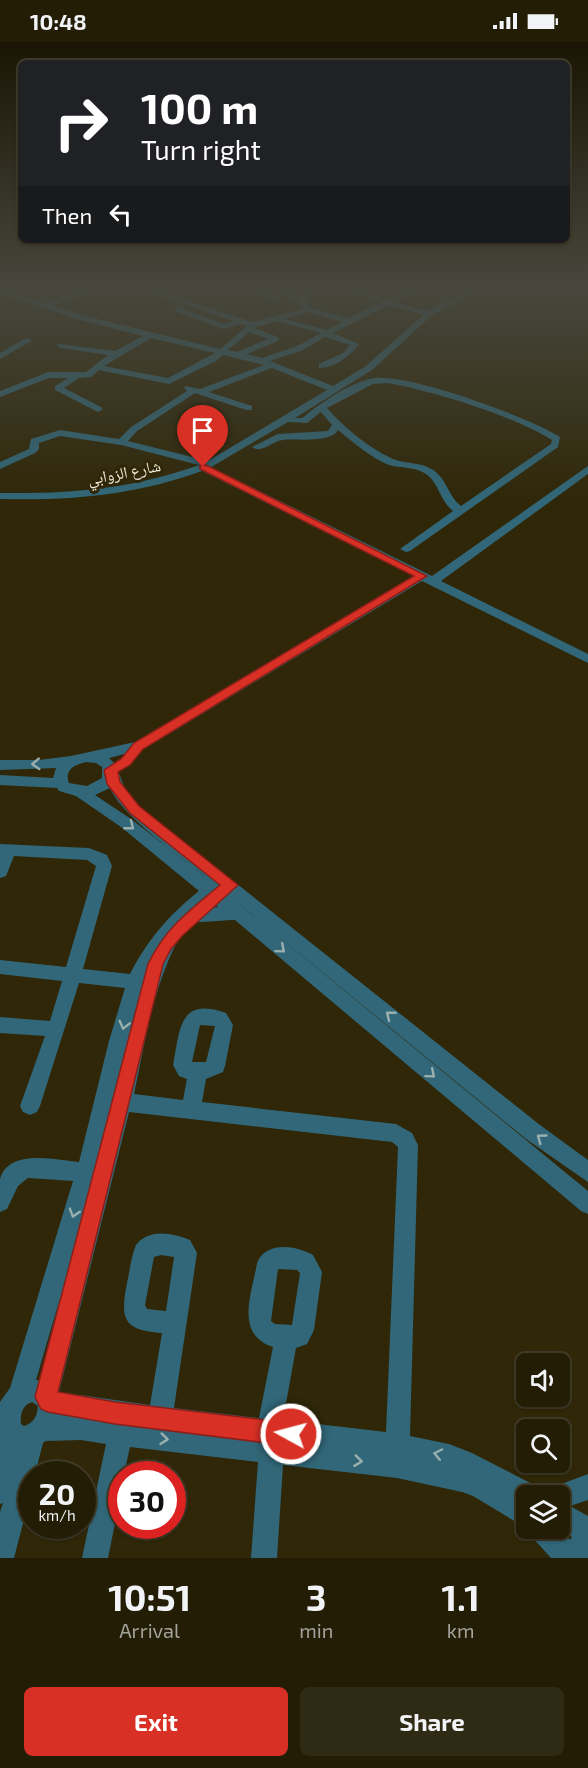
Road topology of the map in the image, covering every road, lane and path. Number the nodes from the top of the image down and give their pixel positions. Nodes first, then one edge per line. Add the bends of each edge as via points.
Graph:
1 (108, 359) edge
2 (210, 359) edge
3 (252, 359) edge
4 (277, 359) edge
5 (338, 359) edge
6 (381, 359) edge
7 (268, 363) junction
8 (322, 366) dead end
9 (97, 367) junction
10 (76, 376) junction
11 (169, 381) junction
12 (334, 390) junction
13 (197, 391) junction
14 (0, 394) edge
15 (321, 407) junction
16 (249, 408) dead end
17 (98, 409) dead end
18 (286, 418) junction
19 (337, 426) junction
20 (121, 442) junction
21 (235, 459) dead end
22 (206, 465) junction
23 (0, 466) edge
24 (588, 469) edge
25 (572, 481) junction
26 (588, 485) edge
27 (3, 498) edge
28 (460, 511) junction
29 (406, 549) dead end
30 (428, 579) junction
31 (588, 659) edge
32 (139, 746) junction
33 (93, 757) junction
34 (72, 761) junction
35 (0, 765) edge
36 (111, 773) junction
37 (0, 780) edge
38 (60, 783) junction
39 (82, 793) junction
40 (4, 850) edge
41 (186, 871) junction
42 (0, 872) edge
43 (220, 888) junction
44 (239, 914) junction
45 (188, 915) junction
46 (0, 967) edge
47 (72, 973) junction
48 (144, 982) junction
49 (0, 1025) edge
50 (57, 1029) junction
51 (198, 1072) dead end
52 (114, 1101) junction
53 (30, 1106) dead end
54 (191, 1110) junction
55 (87, 1172) junction
56 (588, 1172) edge
57 (0, 1202) edge
58 (588, 1204) edge
59 (173, 1323) dead end
60 (285, 1337) dead end
61 (11, 1398) edge
62 (47, 1399) junction
63 (160, 1418) junction
64 (19, 1430) edge
65 (120, 1434) junction
66 (270, 1442) junction
67 (398, 1456) junction
68 (588, 1487) edge
69 (516, 1489) edge
70 (0, 1491) edge
71 (570, 1493) edge
72 (516, 1508) edge
73 (570, 1520) edge
74 (588, 1532) edge
75 (544, 1539) edge
76 (550, 1539) edge
77 (1, 1558) edge
78 (95, 1558) edge
79 (264, 1558) edge
80 (552, 1558) edge
81 (568, 1558) edge
82 (576, 1558) edge

1 - 9 street
2 - 11 street
3 - 7 street
4 - 7 street
5 - 8 street
6 - 12 street, شارع الزوابي
7 - 12 street
7 - 13 street
9 - 10 street via 88,375
9 - 11 street
10 - 14 street via 48,375
10 - 17 street via 58,388
11 - 13 street
12 - 18 street, شارع الزوابي
13 - 16 street
13 - 20 street via 134,429
15 - 18 street via 304,421
15 - 19 street
15 - 28 street via 371,381 394,380 514,419 557,438 555,445
18 - 22 street, شارع الزوابي
19 - 21 street via 331,434 278,437
19 - 28 street via 391,462 427,470 438,479 448,501
20 - 22 street
20 - 23 street via 60,433 34,441 32,451
22 - 27 street, شارع الزوابي via 164,481 110,492
22 - 30 street
24 - 25 street
25 - 26 street
25 - 30 street
28 - 29 street
30 - 31 street
30 - 32 street
32 - 33 street
32 - 36 street
33 - 34 street
33 - 36 street via 105,761
34 -> 35 street
34 - 38 street via 61,771
36 - 39 street via 108,781 97,789
36 - 43 street via 120,795 134,810
37 - 38 street
38 - 39 street
39 -> 41 street
40 - 42 street
40 - 47 street via 89,854 101,859 103,874
41 - 43 street
41 - 45 street
43 - 44 street
43 - 45 street
56 -> 43 street
44 - 45 street
44 -> 58 street
45 - 48 street
46 - 47 street
47 - 48 street
47 - 50 street
48 - 52 street
49 - 50 street
50 - 53 street
51 - 54 street
52 - 54 street
52 - 55 street
52 - 62 street
54 - 67 street via 396,1133 408,1145
55 - 57 street via 24,1168 11,1179
55 -> 61 street
59 - 63 street
60 - 66 street
61 - 62 street via 37,1391
61 - 64 street via 8,1411
62 - 63 street
62 - 64 street via 50,1410
63 - 66 street
64 - 65 street via 81,1428
64 - 70 street
64 - 77 street
65 -> 66 street
65 - 78 street
66 - 67 street
66 - 79 street
69 -> 67 street via 449,1456
67 - 72 street via 462,1479
68 - 71 street
73 - 74 street
74 - 82 street
75 - 80 street
76 - 81 street

